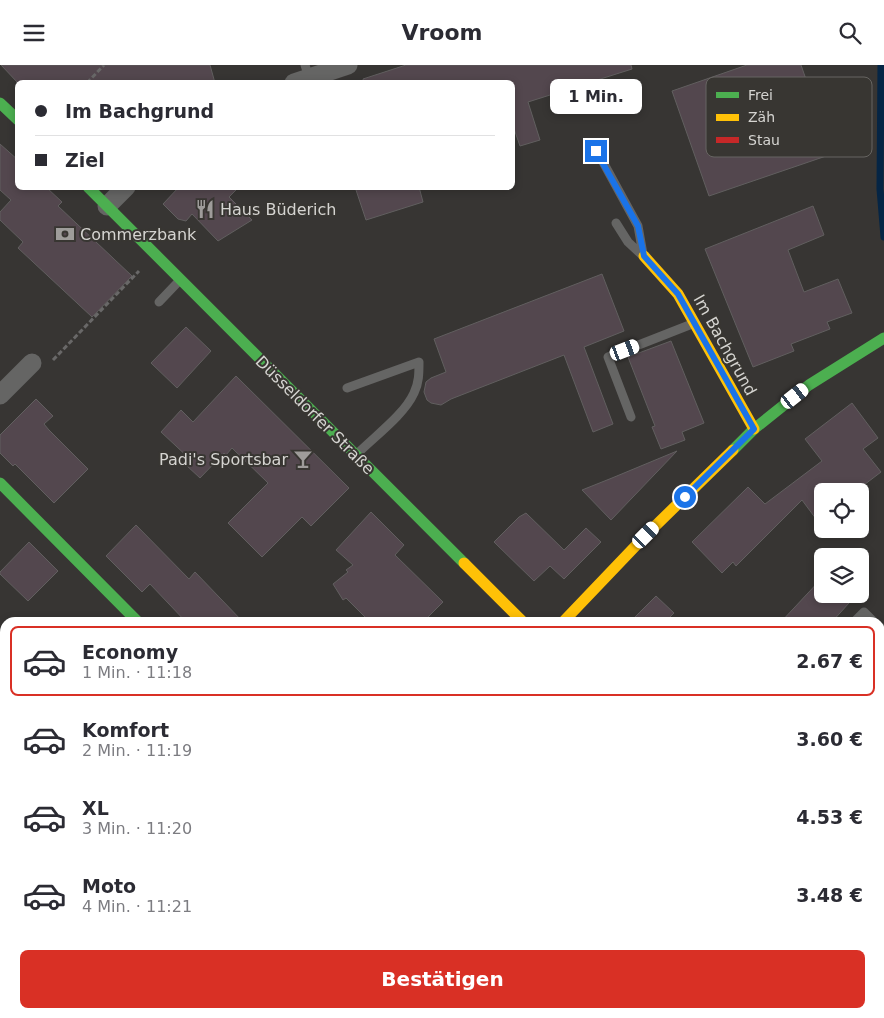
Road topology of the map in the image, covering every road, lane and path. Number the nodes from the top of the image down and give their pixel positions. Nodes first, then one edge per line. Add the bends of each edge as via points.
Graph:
1 (104, 65) edge
2 (348, 65) edge
3 (302, 75) edge
4 (90, 80) edge
5 (0, 103) edge
6 (11, 117) edge
7 (596, 151) dead end
8 (91, 190) edge
9 (123, 190) edge
10 (107, 206) junction
11 (616, 223) dead end
12 (155, 255) junction
13 (644, 256) junction
14 (180, 280) junction
15 (159, 302) dead end
16 (694, 323) junction
17 (884, 338) edge
18 (32, 363) joint
19 (348, 388) dead end
20 (0, 395) edge
21 (631, 417) dead end
22 (754, 429) junction
23 (356, 456) junction
24 (0, 483) edge
25 (132, 617) edge
26 (518, 617) edge
27 (568, 617) edge
28 (859, 617) edge
29 (869, 617) edge

1 - 4 path
2 - 3 street
5 - 6 street
7 - 13 lane via 638,226
8 - 10 street, Düsseldorfer Straße
9 - 10 street
10 - 12 street, Düsseldorfer Straße
11 - 13 lane via 628,242
12 - 14 street, Düsseldorfer Straße
12 - 18 path via 42,371
13 - 16 street, Im Bachgrund via 678,294
14 - 15 lane
14 - 23 street, Düsseldorfer Straße
16 - 21 lane via 608,357
16 - 22 street, Im Bachgrund
17 - 22 street via 809,385
18 - 20 street
19 - 23 lane via 419,362 419,379 414,393 395,418
22 - 27 street
23 - 26 street, Düsseldorfer Straße
24 - 25 street
28 - 29 lane via 864,612

